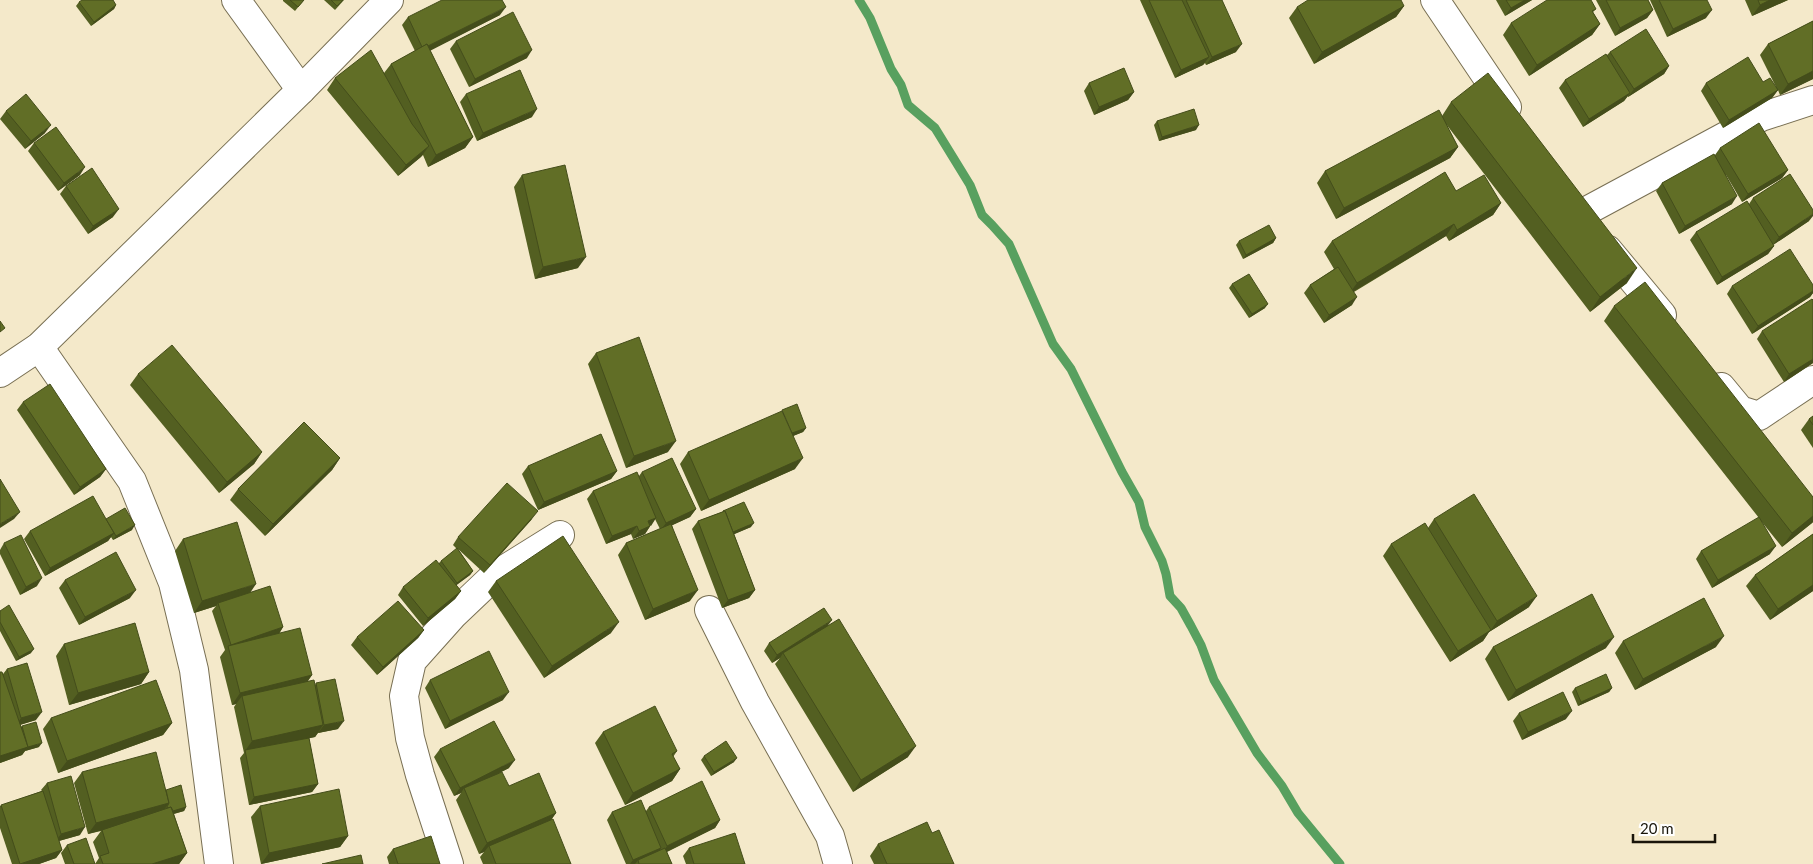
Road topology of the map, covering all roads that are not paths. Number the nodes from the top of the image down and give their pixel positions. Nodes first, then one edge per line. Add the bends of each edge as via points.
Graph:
1 (236, 0) edge
2 (389, 0) edge
3 (1435, 0) edge
4 (302, 90) junction
5 (1813, 100) edge
6 (1518, 124) edge
7 (1678, 335) edge
8 (39, 347) junction
9 (1703, 365) edge
10 (0, 373) edge
11 (1813, 380) edge
12 (560, 534) dead end
13 (709, 610) dead end
14 (219, 864) edge
15 (449, 864) edge
16 (838, 864) edge

1 - 4 street
2 - 4 street
3 - 6 street
4 - 8 street
5 - 7 street via 1761,117 1574,206
8 - 10 street
8 - 14 street via 132,481 173,583 194,670
9 - 11 street via 1740,410 1759,416
12 - 15 street via 494,576 412,661 404,696 410,738
13 - 16 street via 755,702 830,836

